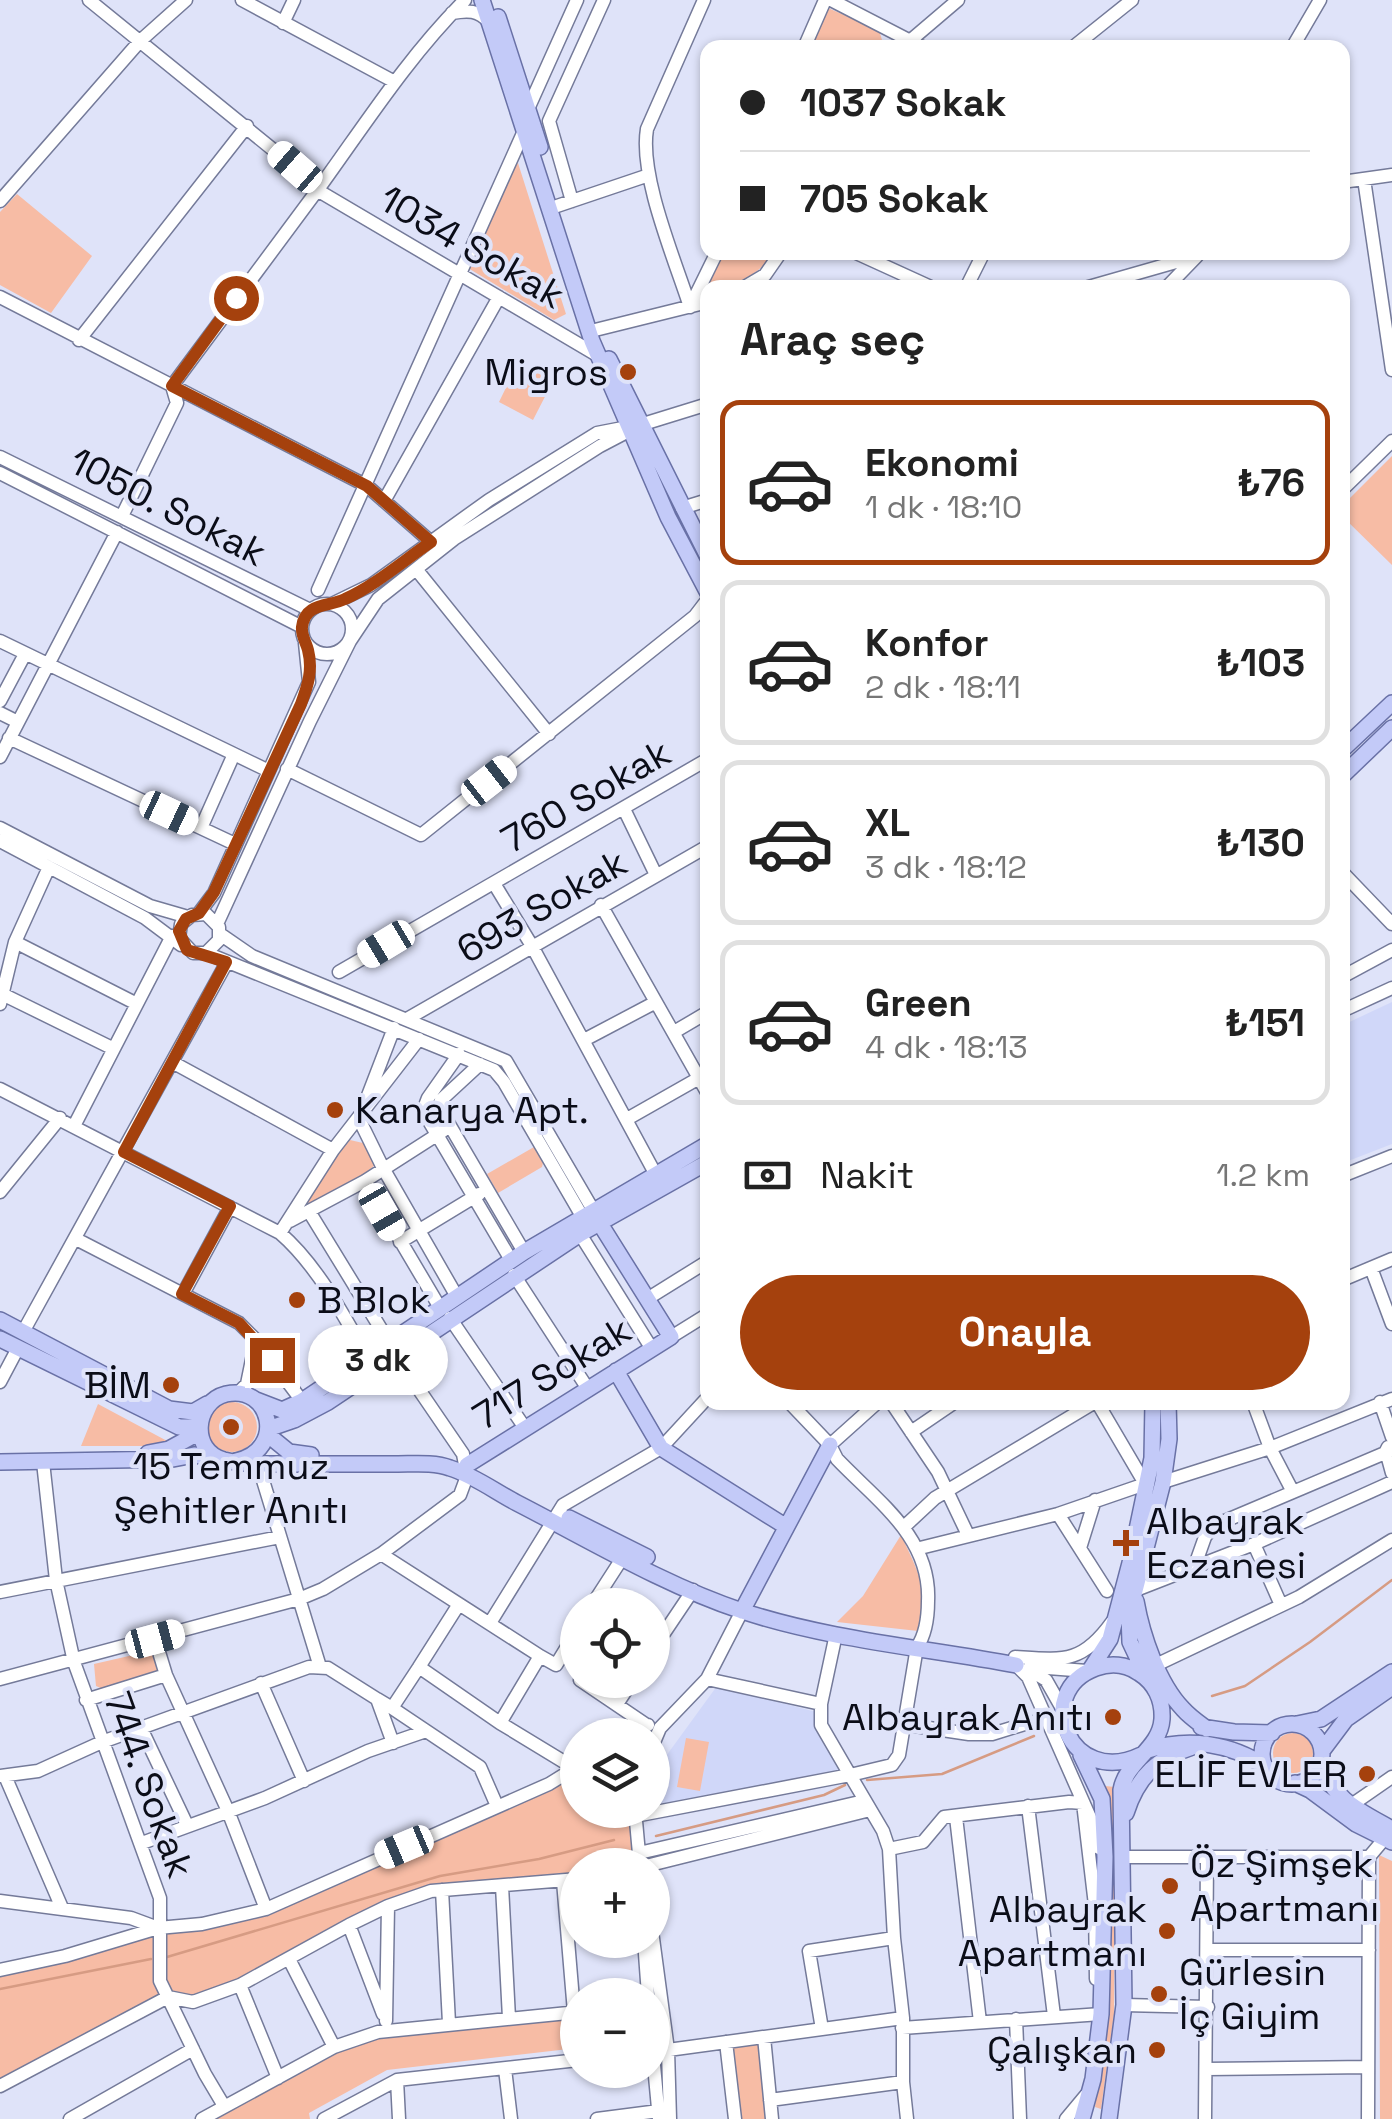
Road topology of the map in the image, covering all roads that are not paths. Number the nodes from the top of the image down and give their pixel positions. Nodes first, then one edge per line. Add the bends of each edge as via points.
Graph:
1 (89, 0) edge
2 (186, 0) edge
3 (242, 0) edge
4 (294, 0) edge
5 (465, 0) edge
6 (482, 0) edge
7 (493, 0) edge
8 (577, 0) edge
9 (604, 0) edge
10 (704, 0) edge
11 (828, 0) edge
12 (958, 0) edge
13 (1132, 0) edge
14 (1320, 0) edge
15 (452, 13) junction
16 (489, 22) junction
17 (282, 23) junction
18 (895, 31) junction
19 (808, 40) edge
20 (890, 40) edge
21 (911, 40) joint
22 (1082, 40) edge
23 (1297, 40) edge
24 (140, 41) junction
25 (393, 81) junction
26 (528, 109) junction
27 (246, 126) junction
28 (524, 130) junction
29 (649, 175) junction
30 (1392, 175) edge
31 (1364, 179) junction
32 (1350, 181) edge
33 (318, 189) junction
34 (0, 201) edge
35 (565, 203) junction
36 (775, 260) edge
37 (884, 260) edge
38 (1179, 260) edge
39 (1193, 260) edge
40 (460, 274) junction
41 (757, 280) edge
42 (920, 280) edge
43 (1112, 280) edge
44 (1174, 280) edge
45 (700, 286) edge
46 (0, 297) edge
47 (499, 297) junction
48 (700, 305) edge
49 (690, 308) junction
50 (595, 330) junction
51 (79, 340) junction
52 (598, 355) junction
53 (1392, 370) edge
54 (172, 386) junction
55 (700, 406) edge
56 (633, 427) junction
57 (1392, 441) edge
58 (0, 457) edge
59 (0, 473) edge
60 (1350, 482) edge
61 (367, 486) junction
62 (384, 501) junction
63 (700, 502) edge
64 (682, 508) junction
65 (122, 516) junction
66 (117, 532) junction
67 (431, 542) junction
68 (700, 542) edge
69 (416, 569) junction
70 (700, 580) edge
71 (318, 590) dead end
72 (332, 604) junction
73 (700, 608) edge
74 (310, 610) junction
75 (302, 628) junction
76 (0, 641) edge
77 (350, 641) junction
78 (306, 642) junction
79 (25, 654) junction
80 (48, 666) junction
81 (0, 701) edge
82 (1392, 703) edge
83 (0, 712) edge
84 (18, 722) junction
85 (1392, 728) edge
86 (550, 734) junction
87 (9, 738) junction
88 (1350, 742) edge
89 (234, 754) junction
90 (0, 757) edge
91 (700, 768) edge
92 (1350, 768) edge
93 (270, 770) junction
94 (287, 770) junction
95 (624, 809) junction
96 (0, 828) edge
97 (201, 828) junction
98 (0, 841) edge
99 (235, 844) junction
100 (700, 851) edge
101 (49, 867) junction
102 (656, 875) junction
103 (1350, 880) edge
104 (495, 885) junction
105 (600, 905) junction
106 (193, 915) junction
107 (1392, 924) edge
108 (219, 929) junction
109 (172, 936) junction
110 (15, 942) junction
111 (532, 946) junction
112 (187, 950) junction
113 (1392, 950) edge
114 (206, 953) junction
115 (226, 962) junction
116 (338, 972) dead end
117 (1350, 973) edge
118 (1392, 988) edge
119 (2, 998) edge
120 (656, 1002) junction
121 (135, 1003) junction
122 (1350, 1008) edge
123 (700, 1017) edge
124 (407, 1019) junction
125 (394, 1028) junction
126 (674, 1032) junction
127 (419, 1039) junction
128 (584, 1040) junction
129 (112, 1048) junction
130 (458, 1054) junction
131 (172, 1062) junction
132 (480, 1064) junction
133 (700, 1071) edge
134 (700, 1078) edge
135 (0, 1088) edge
136 (60, 1118) junction
137 (359, 1119) junction
138 (627, 1119) junction
139 (74, 1126) junction
140 (450, 1127) junction
141 (436, 1136) junction
142 (700, 1149) edge
143 (334, 1150) junction
144 (124, 1152) junction
145 (1392, 1156) edge
146 (700, 1166) edge
147 (383, 1168) junction
148 (1350, 1173) edge
149 (656, 1176) junction
150 (365, 1181) junction
151 (487, 1188) junction
152 (0, 1192) edge
153 (474, 1198) junction
154 (230, 1206) junction
155 (310, 1213) junction
156 (290, 1221) junction
157 (589, 1222) junction
158 (419, 1231) junction
159 (280, 1233) junction
160 (76, 1239) junction
161 (400, 1242) junction
162 (1392, 1260) edge
163 (516, 1262) junction
164 (340, 1265) junction
165 (700, 1266) edge
166 (1370, 1268) junction
167 (1350, 1277) edge
168 (318, 1278) junction
169 (182, 1294) junction
170 (456, 1295) junction
171 (647, 1299) junction
172 (445, 1312) junction
173 (700, 1319) edge
174 (0, 1320) edge
175 (1392, 1324) edge
176 (671, 1337) junction
177 (0, 1339) edge
178 (21, 1340) junction
179 (256, 1340) junction
180 (392, 1349) junction
181 (652, 1349) junction
182 (368, 1357) junction
183 (616, 1371) junction
184 (0, 1382) edge
185 (588, 1389) junction
186 (238, 1394) junction
187 (254, 1400) junction
188 (302, 1400) junction
189 (1386, 1400) edge
190 (210, 1402) junction
191 (700, 1406) edge
192 (1350, 1407) edge
193 (797, 1410) edge
194 (869, 1410) edge
195 (896, 1410) edge
196 (943, 1410) edge
197 (1082, 1410) edge
198 (1102, 1410) edge
199 (1153, 1410) edge
200 (1168, 1410) edge
201 (1255, 1410) edge
202 (1340, 1410) edge
203 (525, 1428) junction
204 (199, 1430) junction
205 (268, 1432) junction
206 (910, 1432) junction
207 (1391, 1444) edge
208 (830, 1445) junction
209 (661, 1448) junction
210 (1270, 1448) junction
211 (0, 1452) edge
212 (227, 1460) junction
213 (0, 1462) edge
214 (43, 1462) junction
215 (258, 1464) junction
216 (467, 1470) junction
217 (1392, 1473) edge
218 (1152, 1482) junction
219 (1392, 1482) edge
220 (947, 1490) junction
221 (1292, 1492) junction
222 (1095, 1500) junction
223 (1058, 1514) junction
224 (554, 1516) junction
225 (785, 1526) junction
226 (904, 1526) junction
227 (968, 1535) junction
228 (280, 1537) junction
229 (1392, 1540) edge
230 (1254, 1544) junction
231 (920, 1548) junction
232 (1080, 1548) junction
233 (382, 1554) junction
234 (623, 1557) junction
235 (1194, 1568) junction
236 (56, 1580) junction
237 (603, 1588) edge
238 (693, 1590) junction
239 (1107, 1591) dead end
240 (0, 1592) edge
241 (1135, 1592) junction
242 (298, 1599) junction
243 (459, 1604) junction
244 (1281, 1605) junction
245 (744, 1607) junction
246 (1116, 1616) junction
247 (490, 1623) junction
248 (670, 1624) edge
249 (836, 1634) junction
250 (155, 1639) junction
251 (920, 1643) junction
252 (540, 1656) junction
253 (560, 1657) edge
254 (1016, 1661) junction
255 (74, 1662) junction
256 (556, 1664) junction
257 (1158, 1664) junction
258 (320, 1666) junction
259 (420, 1667) junction
260 (560, 1667) edge
261 (1088, 1671) junction
262 (1392, 1672) edge
263 (166, 1675) junction
264 (707, 1679) junction
265 (1148, 1679) junction
266 (0, 1680) edge
267 (260, 1683) junction
268 (1392, 1687) edge
269 (608, 1698) edge
270 (621, 1698) edge
271 (86, 1700) junction
272 (377, 1700) junction
273 (1161, 1702) junction
274 (617, 1704) junction
275 (822, 1704) junction
276 (392, 1708) junction
277 (1063, 1710) junction
278 (184, 1712) junction
279 (637, 1718) edge
280 (670, 1718) edge
281 (1031, 1722) dead end
282 (500, 1723) junction
283 (902, 1724) junction
284 (1296, 1724) junction
285 (141, 1728) junction
286 (426, 1731) junction
287 (1272, 1733) junction
288 (1204, 1736) junction
289 (102, 1742) junction
290 (393, 1743) junction
291 (1079, 1752) junction
292 (1144, 1752) junction
293 (1321, 1757) junction
294 (560, 1758) edge
295 (1266, 1768) junction
296 (850, 1775) junction
297 (3, 1776) edge
298 (560, 1777) edge
299 (1392, 1777) edge
300 (304, 1781) junction
301 (1295, 1783) junction
302 (1083, 1803) junction
303 (498, 1806) junction
304 (867, 1806) junction
305 (1028, 1806) junction
306 (1350, 1806) junction
307 (670, 1807) edge
308 (228, 1811) junction
309 (956, 1817) junction
310 (187, 1826) junction
311 (1122, 1826) junction
312 (1390, 1836) edge
313 (142, 1844) junction
314 (889, 1849) junction
315 (670, 1852) edge
316 (1124, 1857) junction
317 (1207, 1857) junction
318 (1369, 1857) junction
319 (670, 1860) edge
320 (1104, 1876) junction
321 (560, 1881) edge
322 (502, 1886) junction
323 (442, 1890) junction
324 (0, 1901) edge
325 (1095, 1905) junction
326 (388, 1906) junction
327 (62, 1908) junction
328 (266, 1908) junction
329 (1104, 1922) junction
330 (350, 1925) junction
331 (158, 1928) junction
332 (894, 1938) junction
333 (1208, 1950) junction
334 (1369, 1950) junction
335 (289, 1959) junction
336 (0, 1970) edge
337 (240, 1985) junction
338 (1102, 1995) junction
339 (168, 1997) junction
340 (1124, 2005) junction
341 (1208, 2007) junction
342 (560, 2013) edge
343 (1100, 2014) junction
344 (1054, 2016) junction
345 (510, 2018) junction
346 (1016, 2019) junction
347 (980, 2022) junction
348 (449, 2023) junction
349 (903, 2023) junction
350 (388, 2026) junction
351 (822, 2028) junction
352 (764, 2037) junction
353 (726, 2042) junction
354 (334, 2047) junction
355 (670, 2047) edge
356 (193, 2049) junction
357 (560, 2062) edge
358 (1367, 2067) junction
359 (505, 2069) junction
360 (1207, 2069) junction
361 (278, 2078) junction
362 (1094, 2079) junction
363 (397, 2080) junction
364 (902, 2082) junction
365 (0, 2086) edge
366 (660, 2088) edge
367 (770, 2100) junction
368 (224, 2106) junction
369 (662, 2116) edge
370 (77, 2117) edge
371 (202, 2119) edge
372 (324, 2119) edge
373 (400, 2119) edge
374 (512, 2119) edge
375 (597, 2119) edge
376 (735, 2119) edge
377 (772, 2119) edge
378 (907, 2119) edge
379 (1020, 2119) edge
380 (1066, 2119) edge
381 (1082, 2119) edge
382 (1109, 2119) edge
383 (1205, 2119) edge
384 (1368, 2119) edge

1 - 24 street, 1034 Sokak
2 - 24 street
3 - 17 street
4 - 17 street
5 - 15 street
6 - 16 main road
7 - 26 main road
8 - 26 street
9 - 35 street via 549,121
10 - 29 street via 647,129
11 - 18 street
11 - 19 street
12 - 21 street
13 - 22 street
14 - 23 street
15 - 16 street via 471,11
15 - 25 street
16 - 28 main road
17 - 25 street
18 - 20 street
18 - 21 street
24 - 27 street, 1034 Sokak
24 - 34 street
25 - 33 street
26 - 35 main road
27 - 33 street, 1034 Sokak
27 - 51 street
28 - 40 street
28 - 52 main road
29 - 35 street
29 - 49 street
30 - 31 street
31 - 32 street
31 - 53 street
33 - 40 street, 1034 Sokak
33 - 54 street
35 - 50 main road
36 - 41 street
37 - 42 street
38 - 43 street
39 - 44 street
40 - 47 street, 1034 Sokak
40 - 61 street
45 - 49 street
46 - 51 street
47 - 52 street, 1034 Sokak
47 - 62 street
48 - 49 street
49 - 50 street
50 - 56 main road
51 - 54 street
52 - 56 main road
54 - 61 street
54 - 65 street via 177,404
55 - 56 street
56 - 64 main road
56 - 67 street via 596,432
56 - 69 street
56 - 70 main road
57 - 60 street
58 - 65 street, 1050. Sokak
59 - 66 street, 1050. Sokak
61 - 62 street
61 - 71 street
62 - 67 street
63 - 64 street
64 - 68 main road
65 - 74 street, 1050. Sokak
66 - 75 street, 1050. Sokak
66 - 80 street
67 - 72 street
69 - 77 street via 378,599
69 - 86 street
72 - 74 street
72 - 77 street via 352,621
73 - 86 street
74 - 75 street
75 - 78 street
76 - 79 street
77 - 78 street via 327,654
77 - 94 street
78 - 93 street via 310,682
79 - 80 street
79 - 81 street
80 - 84 street
80 - 89 street
82 - 88 main road
83 - 84 street
84 - 87 street
85 - 92 main road
86 - 94 street via 420,835
87 - 90 street
87 - 97 street
89 - 93 street
89 - 97 street
91 - 95 street, 760 Sokak
93 - 99 street
94 - 108 street
95 - 102 street
95 - 104 street, 760 Sokak
96 - 106 street via 150,906
97 - 99 street
98 - 101 street
99 - 106 street via 214,892
100 - 102 street, 693 Sokak
101 - 109 street
101 - 110 street
102 - 105 street, 693 Sokak
103 - 107 street
104 - 111 street
104 - 116 street, 760 Sokak
105 - 111 street, 693 Sokak
105 - 120 street
106 - 108 street via 212,917
106 - 112 street via 179,931
108 - 114 street via 216,946
108 - 124 street via 252,956
109 - 112 street
109 - 121 street
110 - 119 street
110 - 121 street
111 - 124 street, 693 Sokak
111 - 128 street
112 - 114 street
113 - 117 street
114 - 115 street
115 - 125 street
115 - 131 street
118 - 122 street
119 - 129 street
120 - 126 street
120 - 128 street
121 - 129 street
123 - 126 street
124 - 157 street via 506,1061
125 - 127 street
125 - 137 street
126 - 133 street
127 - 130 street
127 - 137 street
128 - 138 street
129 - 139 street
130 - 132 street
130 - 141 street via 423,1108
131 - 143 street
131 - 144 street
132 - 140 street via 438,1104
132 - 157 street via 504,1082
134 - 138 street
135 - 136 street
136 - 139 street
136 - 152 street
137 - 143 street
137 - 147 street
138 - 149 street
139 - 144 street
140 - 141 street
140 - 151 street
141 - 147 street
141 - 153 street
142 - 149 main road
143 - 156 street
144 - 154 street
144 - 160 street
145 - 148 street
146 - 157 main road
147 - 150 street
147 - 158 street
149 - 157 main road
150 - 155 street
150 - 161 street
151 - 153 street
151 - 163 street
153 - 158 street
153 - 163 street
154 - 159 street
154 - 169 street
155 - 156 street
155 - 164 street
156 - 159 street
157 - 163 main road
157 - 163 main road
157 - 171 main road
157 - 181 street
158 - 161 street
158 - 170 street
159 - 168 street
160 - 169 street
160 - 178 street
161 - 172 street
162 - 166 street
163 - 170 main road
163 - 172 main road
163 - 185 street
164 - 168 street
164 - 180 street
165 - 171 street
166 - 167 street
166 - 175 street
168 - 182 street
169 - 179 street via 239,1323
170 - 172 main road
171 - 176 main road
172 - 180 main road
172 - 203 street
173 - 176 street
174 - 178 main road
176 - 181 main road, 717 Sokak
177 - 178 main road
178 - 184 street
178 - 190 main road via 169,1409 193,1412
178 - 204 main road via 179,1427
179 - 186 street
179 - 188 street
180 - 182 main road
180 - 205 main road via 328,1402
180 - 216 street via 457,1444
181 - 183 main road, 717 Sokak
182 - 188 main road
183 - 185 main road, 717 Sokak
183 - 209 main road
185 - 203 main road, 717 Sokak
186 - 187 main road
186 - 190 main road
187 - 188 main road via 282,1410
187 - 205 main road
189 - 192 street
189 - 207 street
190 - 204 main road
191 - 209 street
193 - 208 street
194 - 208 street
195 - 206 street
196 - 206 street
197 - 220 street
198 - 218 street
199 - 218 main road
200 - 218 main road via 1169,1439
201 - 210 street
202 - 210 street
203 - 216 main road, 717 Sokak
204 - 211 main road via 152,1452
204 - 212 main road via 208,1451
205 - 212 main road via 257,1453
205 - 216 main road via 294,1454 442,1457
206 - 220 street
207 - 217 street
207 - 221 street
208 - 225 main road
208 - 226 street
209 - 224 street
209 - 225 main road
210 - 218 street
210 - 221 street
212 - 214 main road via 194,1455
212 - 215 main road
213 - 214 main road
214 - 236 street, 744. Sokak
215 - 216 main road
215 - 228 street
216 - 224 main road
216 - 233 street via 460,1495
218 - 222 street
218 - 241 main road
218 - 246 main road
219 - 230 street
220 - 226 street
220 - 227 street
221 - 235 street via 1213,1526
222 - 223 street
222 - 232 street
223 - 227 street
223 - 232 street
224 - 234 main road
224 - 245 main road
224 - 247 street
225 - 245 main road
226 - 231 street
227 - 231 street
228 - 236 street
228 - 242 street
229 - 244 street
230 - 235 street
230 - 244 street
231 - 251 street via 929,1582
232 - 239 street
233 - 242 street
233 - 243 street
234 - 237 street
234 - 238 main road
235 - 241 street
236 - 240 street
236 - 255 street, 744. Sokak
238 - 245 main road
238 - 248 street
241 - 257 main road
241 - 265 main road via 1129,1634
242 - 250 street
242 - 258 street
243 - 247 street
243 - 259 street
244 - 257 street
245 - 249 main road
245 - 251 main road
245 - 264 street
246 - 254 street via 1076,1656
246 - 261 main road via 1110,1639
247 - 252 street
249 - 251 main road
249 - 275 street
250 - 255 street
250 - 263 street
251 - 254 main road
251 - 283 street
252 - 256 street
252 - 282 street
253 - 256 street
254 - 261 street
254 - 277 street via 1046,1680
254 - 302 street
255 - 266 street
255 - 271 street, 744. Sokak
256 - 260 street
257 - 288 main road
258 - 267 street
258 - 272 street
259 - 276 street
259 - 282 street
261 - 265 main road via 1119,1665
261 - 277 main road via 1075,1681
262 - 284 main road via 1321,1719
263 - 271 street
263 - 278 street
264 - 275 street
264 - 280 street
265 - 273 main road
267 - 278 street
267 - 300 street
268 - 293 main road via 1346,1719
269 - 274 street
270 - 274 street
271 - 289 street, 744. Sokak
272 - 276 street
272 - 290 street
273 - 288 main road
273 - 292 main road via 1160,1728
274 - 279 street
275 - 296 street via 821,1725
276 - 286 street
277 - 291 main road via 1069,1740
278 - 285 street
278 - 308 street
281 - 283 street via 992,1734
282 - 294 street
283 - 296 street via 892,1765
284 - 287 main road
284 - 293 main road via 1314,1733
285 - 289 street
285 - 310 street
286 - 290 street
286 - 303 street via 480,1766
287 - 288 main road
287 - 295 main road via 1262,1753
288 - 292 main road
288 - 295 main road
288 - 311 main road via 1148,1770
289 - 297 street via 38,1771
289 - 313 street, 744. Sokak
290 - 300 street
291 - 292 main road via 1110,1764
291 - 320 main road via 1102,1800
292 - 311 main road via 1122,1784
293 - 301 main road via 1312,1776
293 - 306 main road via 1330,1788
295 - 301 main road
296 - 304 street
296 - 307 street
297 - 327 street
298 - 303 street
299 - 306 street
300 - 308 street
301 - 312 main road via 1356,1824
302 - 305 street
302 - 320 street
302 - 325 street
303 - 328 street
304 - 314 street
304 - 315 street
304 - 319 street
305 - 309 street
305 - 344 street
306 - 312 main road
308 - 310 street
308 - 328 street
309 - 314 street via 944,1817 922,1842
309 - 347 street
310 - 313 street
311 - 316 main road
312 - 318 street
313 - 331 street, 744. Sokak via 160,1898
314 - 332 street
316 - 317 street
316 - 340 main road
317 - 318 street
317 - 333 street
318 - 334 street
320 - 329 main road
321 - 322 street
322 - 323 street
322 - 345 street
323 - 326 street
323 - 348 street
324 - 327 street
325 - 329 street
325 - 338 street via 1095,1972
326 - 330 street
326 - 350 street
327 - 331 street
328 - 331 street
329 - 338 main road
330 - 335 street
330 - 350 street
331 - 336 street
331 - 339 street, 744. Sokak via 160,1981
332 - 349 street
332 - 351 street via 809,1951
333 - 334 street
333 - 341 street
334 - 358 street
335 - 337 street
335 - 354 street
337 - 339 street via 193,2002
337 - 361 street
338 - 343 main road
339 - 356 street, 744. Sokak
339 - 365 street
340 - 341 street
340 - 382 main road
341 - 360 street
342 - 345 street
343 - 344 street
343 - 362 main road
344 - 346 street
345 - 348 street
346 - 347 street
346 - 379 street
347 - 349 street
348 - 350 street
349 - 351 street
349 - 364 street
350 - 354 street
351 - 352 street
352 - 353 street
352 - 367 street
353 - 355 street
353 - 376 street
354 - 361 street
356 - 368 street, 744. Sokak
356 - 370 street
357 - 359 street
358 - 360 street
358 - 384 street
359 - 363 street
359 - 374 street
360 - 383 street
361 - 368 street
362 - 380 street
362 - 381 main road
363 - 372 street
363 - 373 street
364 - 367 street
364 - 378 street
366 - 369 street
367 - 377 street
368 - 371 street
369 - 375 street

